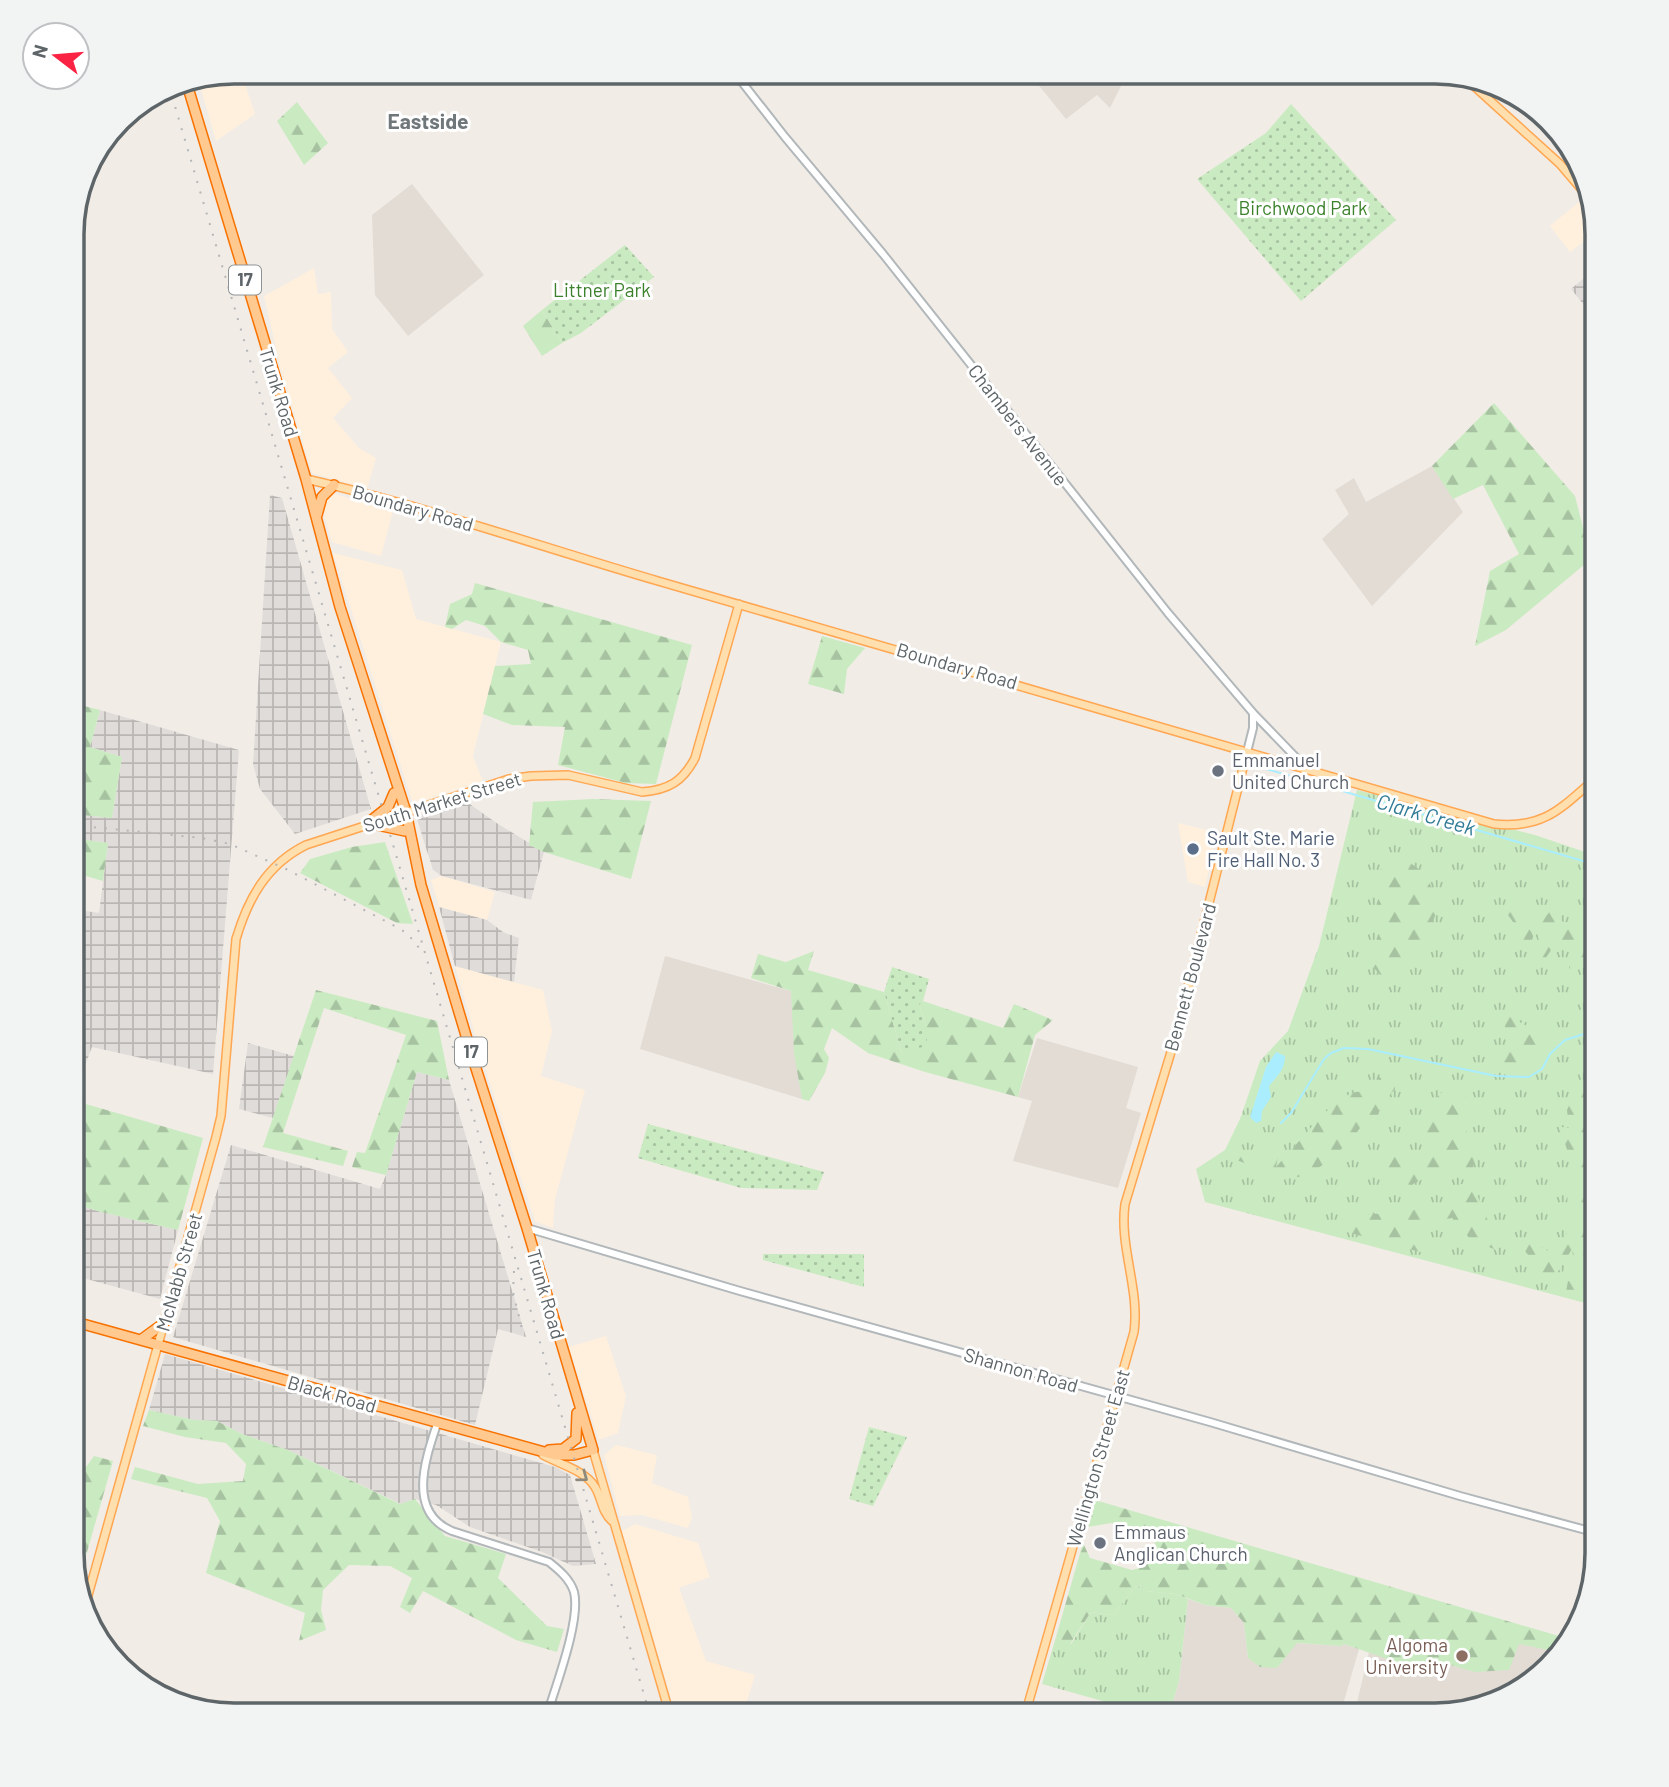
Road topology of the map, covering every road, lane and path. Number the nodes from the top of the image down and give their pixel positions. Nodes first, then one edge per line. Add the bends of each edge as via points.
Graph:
1 (746, 84) edge
2 (189, 91) edge
3 (1479, 91) edge
4 (1576, 182) edge
5 (306, 479) junction
6 (334, 485) junction
7 (316, 520) junction
8 (739, 604) junction
9 (370, 704) junction
10 (1253, 713) junction
11 (1247, 752) junction
12 (1309, 771) junction
13 (1585, 787) edge
14 (394, 793) junction
15 (403, 813) junction
16 (368, 823) junction
17 (405, 831) junction
18 (419, 874) junction
19 (236, 939) joint
20 (1127, 1198) joint
21 (527, 1228) junction
22 (164, 1323) junction
23 (84, 1324) edge
24 (142, 1339) junction
25 (159, 1344) junction
26 (571, 1377) junction
27 (1115, 1397) junction
28 (437, 1424) junction
29 (534, 1449) junction
30 (593, 1450) junction
31 (614, 1523) junction
32 (1585, 1530) edge
33 (89, 1591) edge
34 (550, 1703) edge
35 (666, 1703) edge
36 (1028, 1703) edge

1 - 10 street, Chambers Avenue
2 - 5 highway, Trunk Road / 17
3 - 4 main road
5 - 6 main road, Boundary Road
5 - 7 highway, Trunk Road / 17
6 - 7 highway via 322,497
6 - 8 main road, Boundary Road
7 - 9 highway, Trunk Road / 17
8 - 11 main road, Boundary Road
8 - 15 main road, South Market Street via 695,758 676,783 642,792 568,775 531,776
9 - 14 highway, Trunk Road / 17
9 - 15 highway, Trunk Road / 17
10 - 11 street, Bennett Boulevard
10 - 12 street, Chambers Avenue
11 - 12 main road, Boundary Road
11 - 20 main road, Bennett Boulevard via 1174,1042
12 - 13 main road, Boundary Road via 1509,825 1550,816
14 - 15 highway, Trunk Road / 17
14 - 16 highway via 388,807
15 - 16 main road, South Market Street
15 - 17 highway, Trunk Road / 17
15 - 18 highway, Trunk Road / 17
16 - 17 highway
16 - 19 main road, South Market Street via 306,845 275,865 251,899
17 - 18 highway, Trunk Road / 17
18 - 21 highway, Trunk Road / 17
19 - 22 main road, McNabb Street via 221,1116
20 - 27 main road, Wellington Street East via 1123,1219 1136,1320
21 - 26 highway, Trunk Road / 17
21 - 27 street, Shannon Road
22 - 24 highway
22 - 25 main road, McNabb Street
23 - 24 highway, Black Road
24 - 25 highway, Black Road
25 - 28 highway, Black Road
25 - 33 main road, McNabb Street
26 - 29 highway via 579,1420 576,1439 564,1449
26 - 30 highway, Trunk Road / 17
27 - 32 street, Shannon Road
27 - 36 main road, Wellington Street East
28 - 29 highway, Black Road
28 - 34 street via 423,1483 431,1517 452,1531 549,1562 572,1586 573,1625
29 - 30 highway, Black Road via 564,1455
29 -> 31 main road via 588,1479
30 - 31 main road, Trunk Road
31 - 35 main road, Trunk Road

